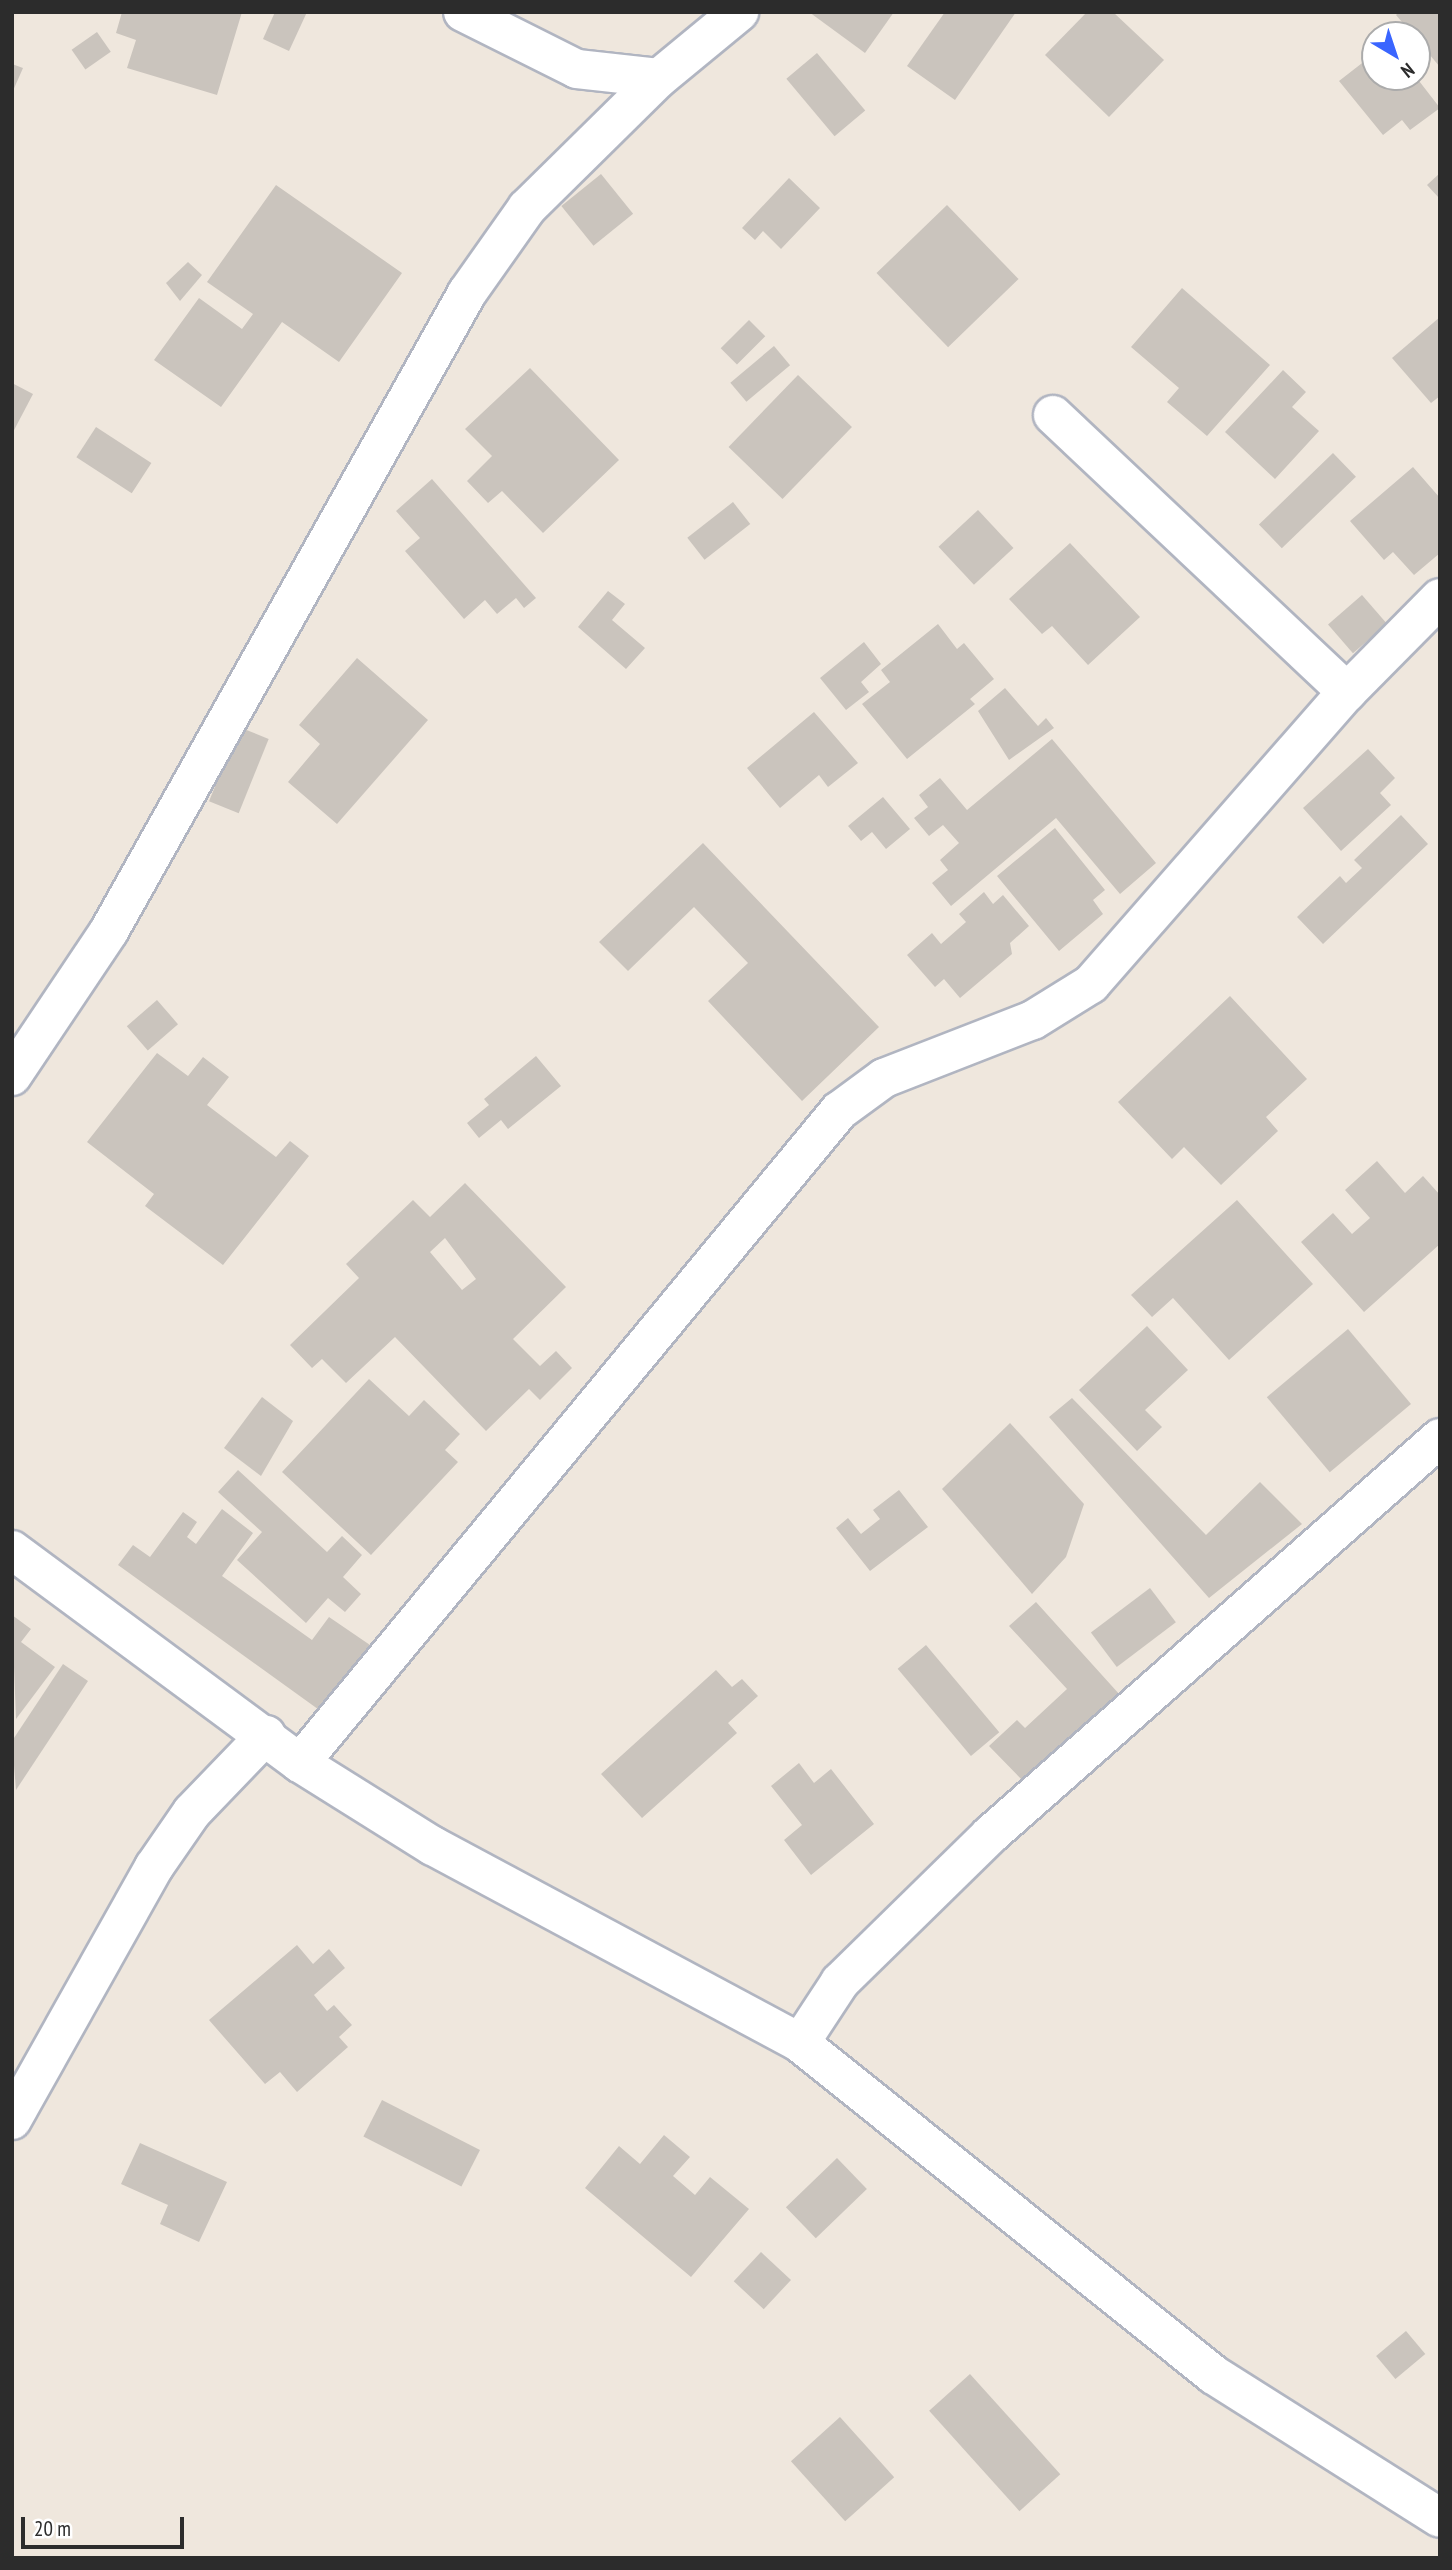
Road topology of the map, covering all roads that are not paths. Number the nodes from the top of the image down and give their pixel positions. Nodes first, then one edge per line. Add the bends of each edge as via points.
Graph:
1 (463, 12) edge
2 (739, 12) edge
3 (659, 78) junction
4 (1052, 415) dead end
5 (1440, 598) edge
6 (1347, 692) junction
7 (12, 1076) edge
8 (1440, 1438) edge
9 (12, 1550) edge
10 (266, 1735) junction
11 (300, 1763) junction
12 (800, 2043) junction
13 (12, 2120) edge
14 (1440, 2518) edge

1 - 3 street via 578,69
2 - 3 street
3 - 7 street via 527,208 467,293 109,931
4 - 6 street
5 - 6 street
6 - 11 street via 1091,984 1033,1020 884,1079 839,1111
8 - 12 street via 990,1835 840,1982
9 - 10 street
10 - 11 street
10 - 13 street via 192,1812 154,1867
11 - 12 street via 433,1846
12 - 14 street via 1214,2375

